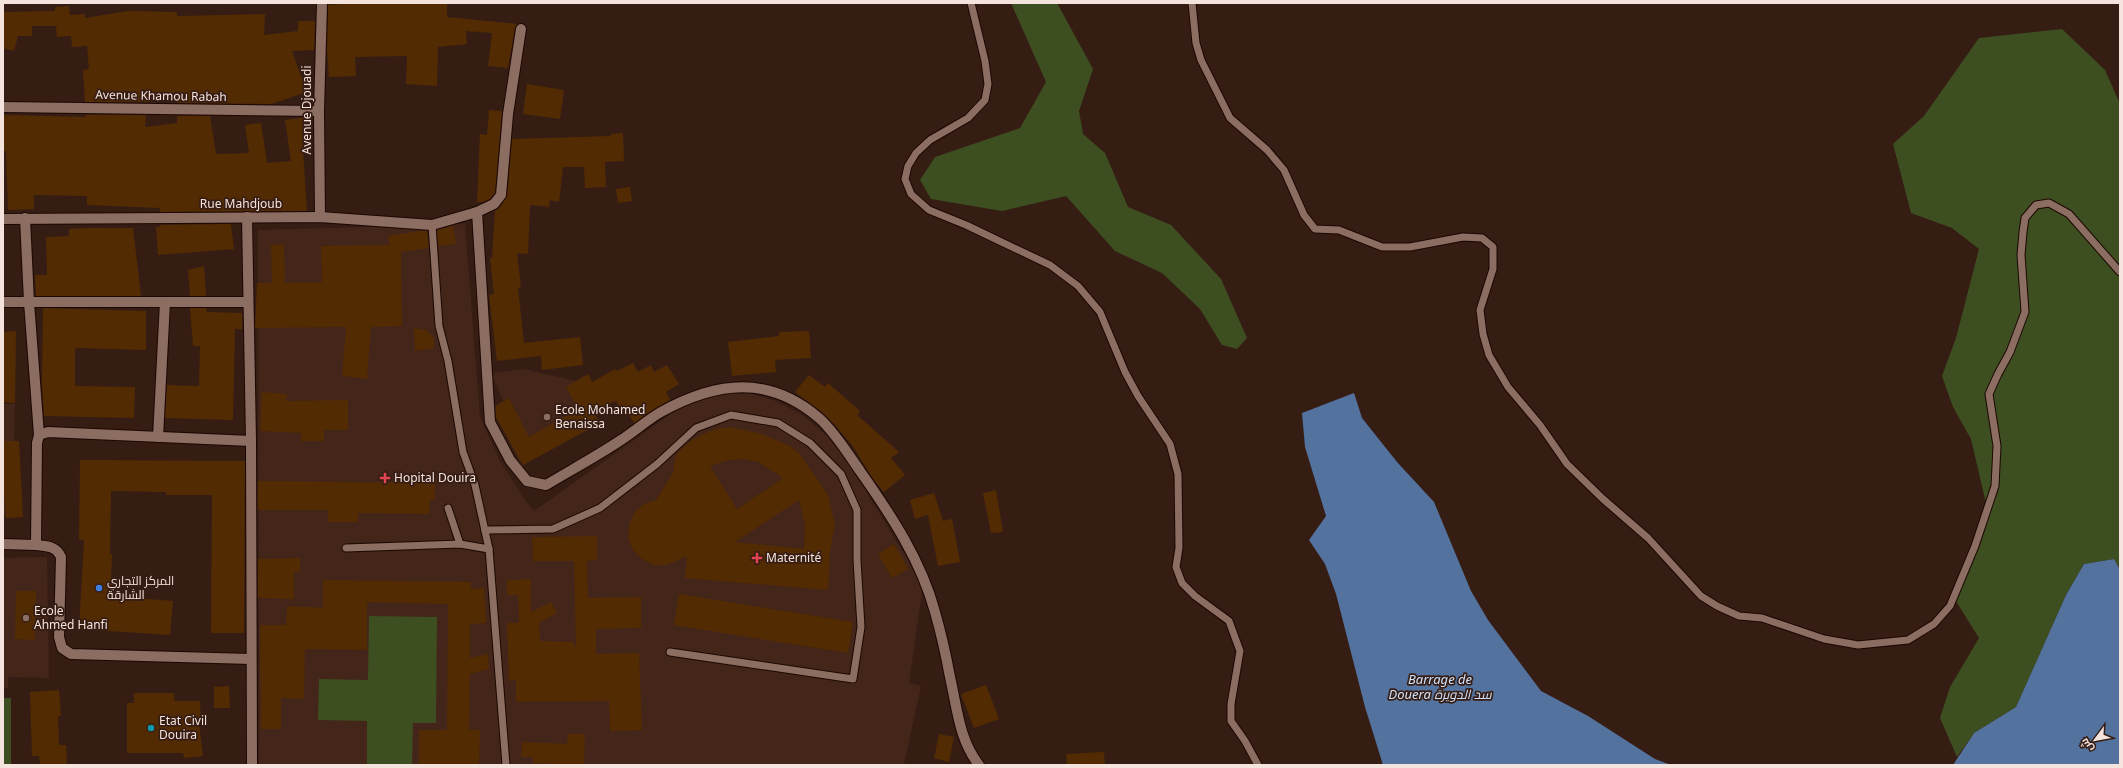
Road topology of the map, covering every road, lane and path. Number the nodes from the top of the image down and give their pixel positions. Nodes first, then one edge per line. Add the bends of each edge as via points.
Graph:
1 (322, 3) edge
2 (971, 3) edge
3 (1192, 3) edge
4 (521, 29) dead end
5 (3, 107) edge
6 (319, 111) junction
7 (477, 212) junction
8 (246, 216) junction
9 (25, 218) junction
10 (320, 218) junction
11 (3, 219) edge
12 (432, 225) junction
13 (2120, 272) edge
14 (3, 302) edge
15 (29, 302) junction
16 (165, 302) junction
17 (248, 302) junction
18 (39, 434) junction
19 (158, 437) junction
20 (251, 441) junction
21 (448, 508) dead end
22 (485, 530) junction
23 (3, 544) edge
24 (460, 544) junction
25 (36, 545) junction
26 (346, 548) dead end
27 (489, 549) junction
28 (670, 652) dead end
29 (251, 659) junction
30 (252, 765) edge
31 (506, 765) edge
32 (979, 765) edge
33 (1258, 765) edge

1 - 6 street, Avenue Djouadi
2 - 33 lane via 985,61 988,84 985,100 968,118 930,140 916,153 908,166 905,179 911,194 929,210 1050,265 1078,286 1100,312 1135,390 1170,444 1178,474 1176,567 1182,583 1229,621 1240,651 1231,704 1231,721
3 - 13 lane via 1193,27 1198,49 1230,118 1267,150 1284,170 1304,215 1315,229 1339,230 1382,247 1410,247 1463,237 1482,238 1493,247 1492,269 1480,310 1489,355 1508,387 1540,425 1567,464 1648,538 1701,596 1740,616 1762,618 1824,639 1858,645 1908,640 1934,624 1950,606 1975,546 1995,486 1997,446 1989,394 2010,352 2025,312 2021,255 2025,218 2036,205 2050,203 2070,214
4 - 7 street, Rue Mahdjoub via 508,114 501,195 494,204
5 - 6 street, Avenue Khamou Rabah
6 - 10 street, Avenue Djouadi
7 - 12 street, Rue Mahdjoub
7 - 32 street via 490,422 510,460 527,481 546,484 691,396 718,389 752,387 788,396 820,419 834,436 882,501 914,554 930,591 960,729
8 - 9 street, Rue Mahdjoub
8 - 10 street, Rue Mahdjoub
8 - 17 street
9 - 11 street, Rue Mahdjoub
9 - 15 street
10 - 12 street, Rue Mahdjoub
12 - 22 lane via 439,326 448,361 463,452 475,485
14 - 15 street
15 - 16 street
15 - 18 street
16 - 17 street
16 - 19 street
17 - 20 street
18 - 19 street via 48,432
18 - 25 street
19 - 20 street
20 - 29 street
21 - 24 lane
22 - 27 lane
22 - 28 lane via 553,529 600,508 657,464 696,428 731,415 778,423 810,443 840,474 858,510 857,560 861,627 853,679
23 - 25 street
24 - 26 lane
24 - 27 lane
25 - 29 street via 52,547 58,550 61,557 59,637 62,648 72,654
27 - 31 lane
29 - 30 street

